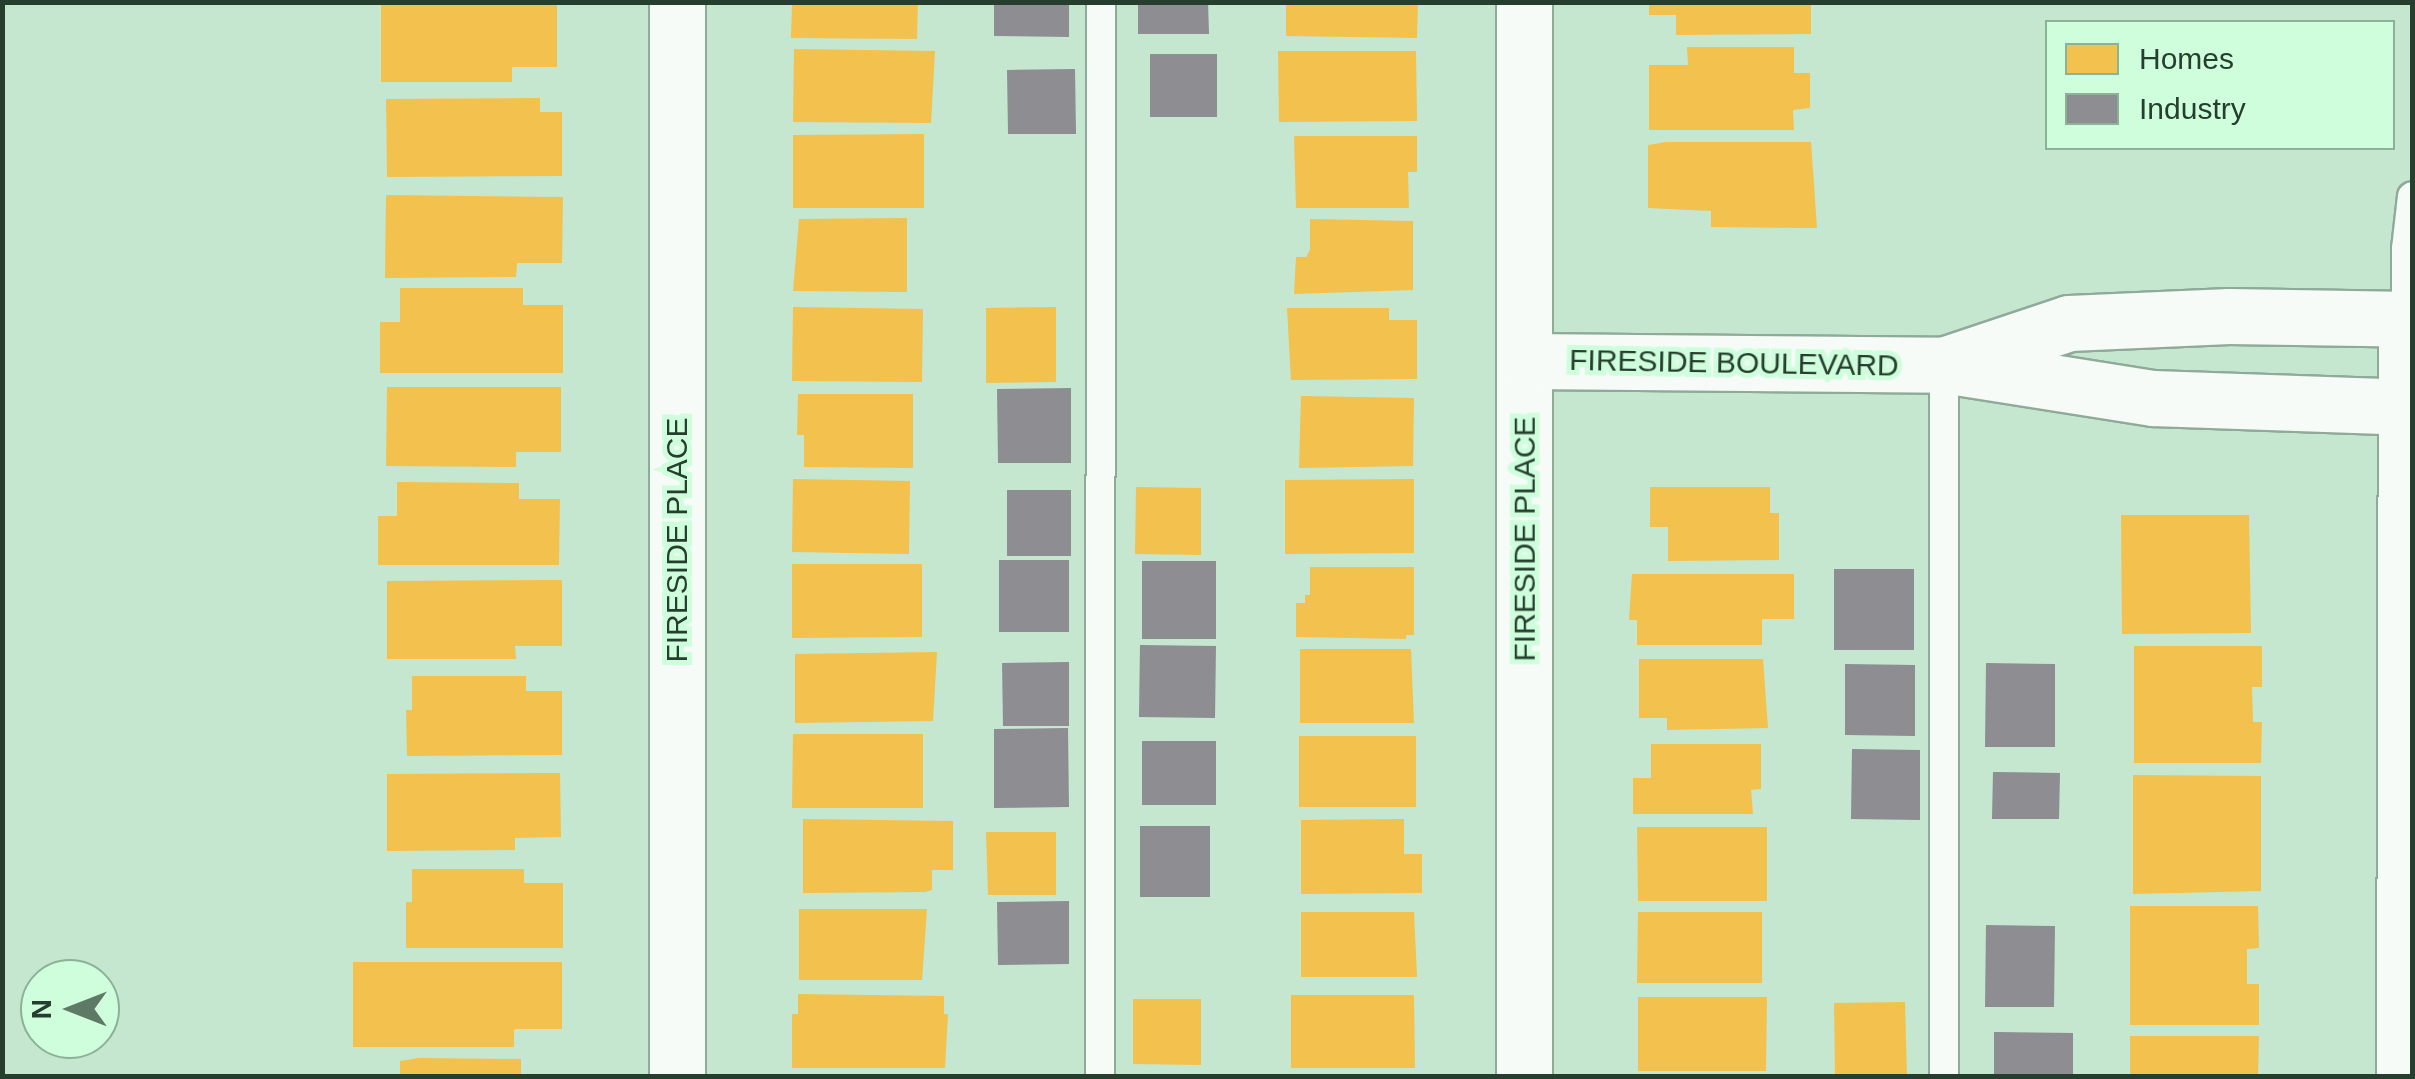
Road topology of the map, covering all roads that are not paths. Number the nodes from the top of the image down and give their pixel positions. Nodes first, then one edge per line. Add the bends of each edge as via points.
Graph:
1 (677, 2) edge
2 (1102, 2) edge
3 (1524, 2) edge
4 (2412, 196) edge
5 (2409, 319) edge
6 (1525, 361) junction
7 (1944, 365) junction
8 (2408, 407) edge
9 (2408, 840) edge
10 (677, 1076) edge
11 (1100, 1076) edge
12 (1524, 1076) edge
13 (1944, 1076) edge
14 (2404, 1076) edge

1 - 10 street, FIRESIDE PLACE
2 - 11 lane
3 - 6 street, FIRESIDE PLACE
4 - 5 lane
5 - 7 street, FIRESIDE BOULEVARD via 2229,316 2068,323
5 - 8 street
6 - 7 street, FIRESIDE BOULEVARD
6 - 12 street, FIRESIDE PLACE
7 - 8 street, FIRESIDE BOULEVARD via 2153,398
7 - 13 lane
8 - 9 street
9 - 14 street

